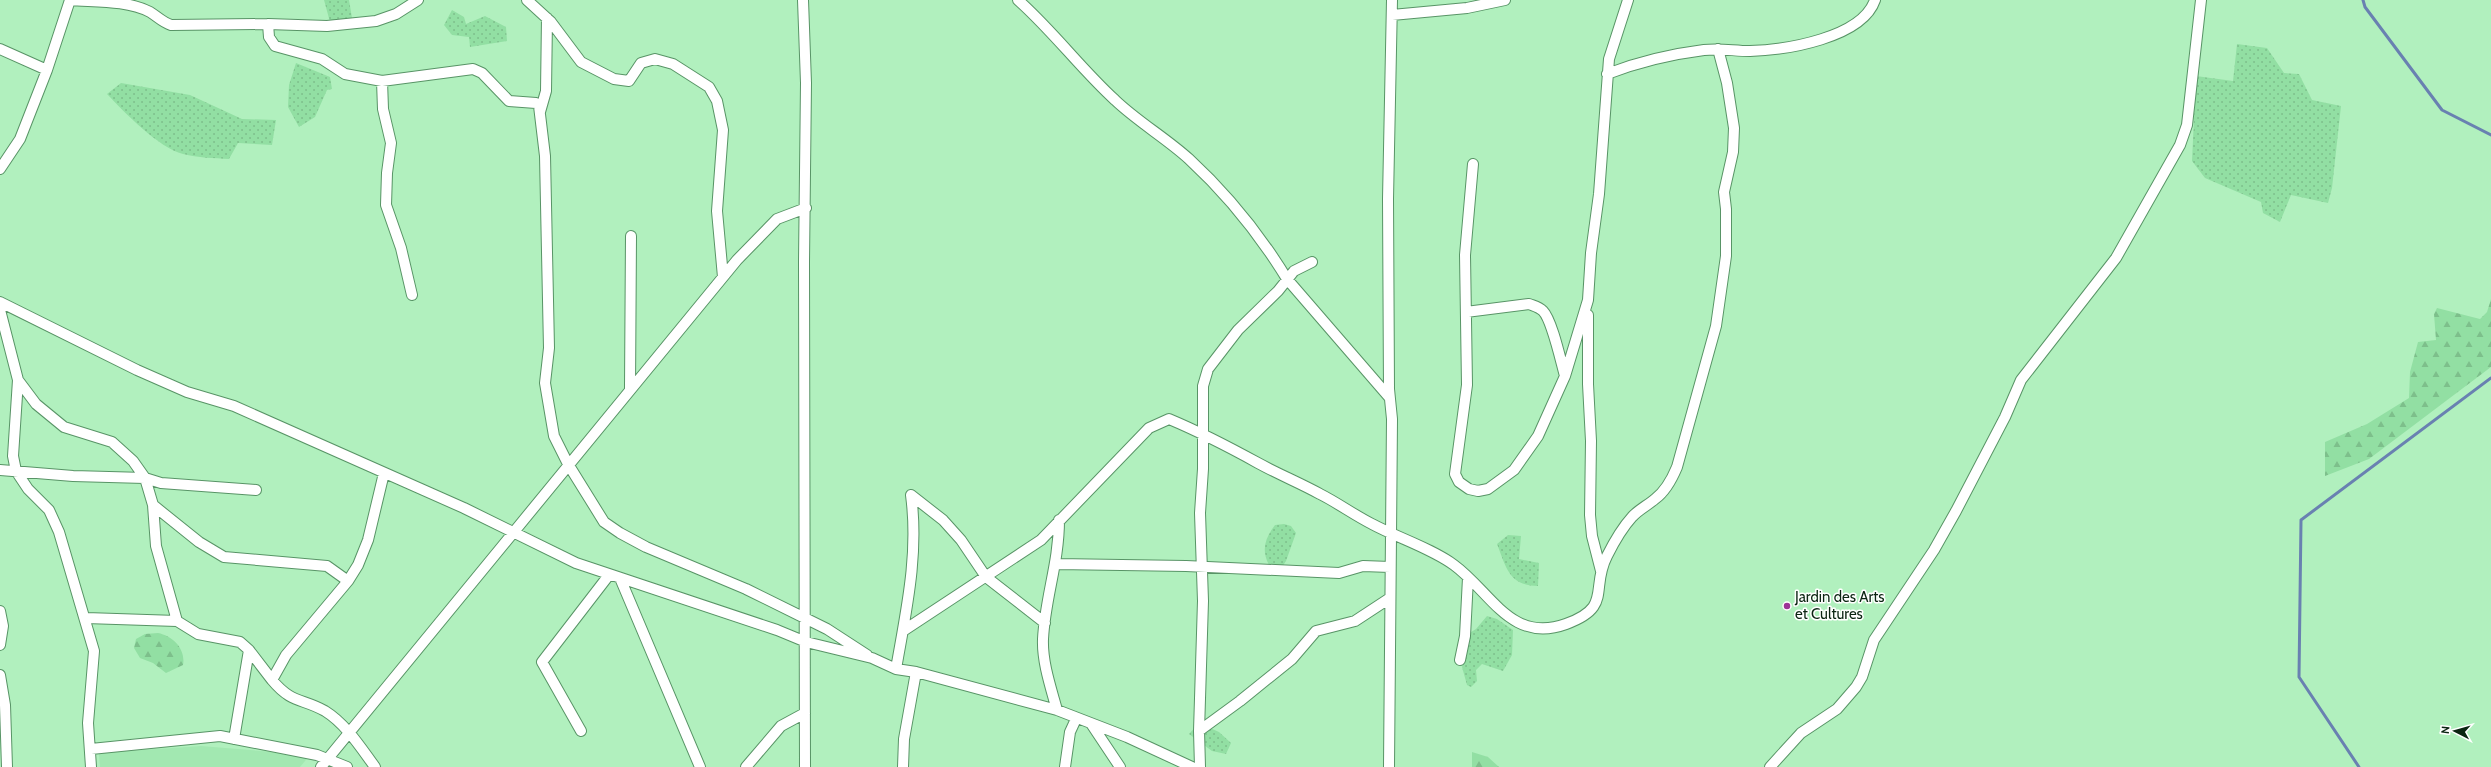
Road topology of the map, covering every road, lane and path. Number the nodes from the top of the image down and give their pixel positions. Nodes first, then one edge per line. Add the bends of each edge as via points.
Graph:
1 (70, 0) edge
2 (418, 0) edge
3 (527, 0) edge
4 (803, 0) edge
5 (1018, 0) edge
6 (1392, 0) edge
7 (1505, 0) edge
8 (1628, 0) edge
9 (1875, 0) edge
10 (2201, 0) edge
11 (1392, 14) junction
12 (547, 18) junction
13 (268, 24) junction
14 (0, 49) edge
15 (1718, 49) junction
16 (47, 70) junction
17 (1607, 74) junction
18 (382, 80) junction
19 (540, 112) junction
20 (1473, 164) dead end
21 (0, 169) edge
22 (806, 208) junction
23 (631, 236) dead end
24 (1312, 262) dead end
25 (723, 277) junction
26 (1287, 279) junction
27 (412, 295) dead end
28 (1588, 300) junction
29 (0, 302) edge
30 (0, 310) edge
31 (1466, 312) junction
32 (1565, 376) junction
33 (18, 380) junction
34 (630, 388) junction
35 (1389, 397) junction
36 (1202, 433) junction
37 (568, 464) junction
38 (0, 470) edge
39 (16, 471) junction
40 (384, 473) junction
41 (145, 478) junction
42 (256, 490) dead end
43 (153, 505) junction
44 (1059, 520) junction
45 (513, 533) junction
46 (1391, 534) junction
47 (1057, 564) junction
48 (1201, 567) junction
49 (1390, 567) junction
50 (1601, 572) junction
51 (609, 575) junction
52 (986, 577) junction
53 (620, 578) junction
54 (1468, 578) junction
55 (348, 581) junction
56 (1390, 598) junction
57 (0, 611) edge
58 (86, 618) junction
59 (177, 621) junction
60 (806, 621) junction
61 (1045, 623) junction
62 (903, 631) junction
63 (806, 642) junction
64 (0, 644) edge
65 (249, 650) junction
66 (872, 658) junction
67 (1460, 660) dead end
68 (896, 669) junction
69 (916, 672) junction
70 (0, 675) edge
71 (272, 680) junction
72 (1058, 710) junction
73 (805, 713) junction
74 (1076, 719) junction
75 (1092, 725) junction
76 (581, 731) dead end
77 (1199, 731) junction
78 (348, 733) junction
79 (234, 738) junction
80 (91, 749) junction
81 (324, 763) edge
82 (7, 767) edge
83 (91, 767) edge
84 (347, 767) edge
85 (375, 767) edge
86 (700, 767) edge
87 (746, 767) edge
88 (805, 767) edge
89 (903, 767) edge
90 (1065, 767) edge
91 (1120, 767) edge
92 (1192, 767) edge
93 (1200, 767) edge
94 (1389, 767) edge
95 (1770, 767) edge

1 - 13 street via 128,4 151,12 161,22 171,25
1 - 16 street
2 - 13 street via 396,14 376,21 327,26
3 - 12 street
4 - 22 street
5 - 26 street via 1043,23 1115,101 1188,158 1230,200
6 - 11 street
7 - 11 street via 1455,9
8 - 17 street via 1611,47
9 - 15 street via 1866,17 1836,35 1762,50
10 - 95 street via 2187,125 2180,145 2116,258 2021,380 1952,518 1874,640 1862,677 1856,687 1837,709 1801,732
11 - 35 street via 1388,199
12 - 19 street via 546,91
12 - 25 street via 581,62 614,79 629,81 641,63 655,59 673,64 709,87 717,101 723,130 717,212
13 - 18 street via 269,37 275,46 322,59 345,74
14 - 16 street
15 - 17 street via 1648,61
15 - 50 street via 1727,83 1734,128 1733,152 1724,188 1726,256 1716,326 1677,467 1668,487 1632,517 1607,556
16 - 21 street via 20,139
17 - 28 street via 1599,194
18 - 19 street via 473,69 482,73 504,98 515,102 536,103
18 - 27 street via 383,109 391,143 386,205 401,248
19 - 37 street via 545,156 549,348 545,383 554,436
20 - 31 street via 1467,220
22 - 25 street via 777,220
22 - 60 street
23 - 34 street
24 - 26 street
25 - 34 street
26 - 35 street
26 - 36 street via 1238,330 1208,369 1203,386
28 - 32 street
28 - 50 street via 1590,516
29 - 40 street via 187,392 234,406
30 - 33 street
31 - 32 street via 1529,304 1538,307 1544,312 1553,333
31 - 32 street via 1467,385 1455,474 1459,482 1469,489 1488,489 1514,470 1538,436
33 - 39 street via 13,456
33 - 41 street via 36,404 64,427 112,442 133,460
34 - 37 street
35 - 46 street via 1392,418
36 - 44 street via 1169,419 1148,428
36 - 46 street
36 - 48 street via 1204,469 1200,513
37 - 45 street
37 - 60 street via 604,522 620,533 646,547 746,589
38 - 39 street
39 - 41 street
39 - 58 street via 28,490 49,510 59,532 74,587
40 - 45 street via 464,508
40 - 55 street via 368,540
41 - 42 street via 160,482
41 - 43 street
43 - 55 street via 199,542 224,557 327,566
43 - 59 street via 156,546
44 - 47 street
44 - 52 street via 1041,540
45 - 51 street via 576,563
45 - 78 street
46 - 49 street
46 - 54 street via 1446,560
47 - 48 street
47 - 61 street
48 - 49 street via 1339,573 1363,566
48 - 77 street via 1203,601
49 - 56 street
50 - 54 street via 1600,593 1592,610 1567,624 1554,627 1533,627 1509,619
51 - 53 street
51 - 76 street via 542,662
52 - 61 street
52 - 62 street
52 - 62 street via 961,540 943,520 912,495 915,537
53 - 63 street
53 - 86 street
54 - 67 street
55 - 71 street via 298,639
56 - 77 street via 1355,621 1316,631 1292,659
56 - 94 street
57 - 64 street via 3,626
58 - 59 street
58 - 80 street via 94,651 88,723
59 - 65 street via 198,634 240,642
60 - 63 street
60 - 66 street via 826,629
61 - 72 street via 1045,657
62 - 68 street
63 - 66 street
63 - 73 street
65 - 71 street
65 - 79 street
66 - 68 street
68 - 69 street
69 - 72 street
69 - 89 street via 904,739
70 - 82 street via 5,705
71 - 78 street via 285,695 325,712
72 - 74 street
73 - 87 street via 781,726
73 - 88 street
74 - 75 street
74 - 90 street via 1070,732
75 - 91 street
75 - 92 street via 1127,737
77 - 93 street
78 - 81 street
78 - 85 street
79 - 80 street via 201,737
79 - 81 street via 317,755
80 - 83 street
81 - 84 street

